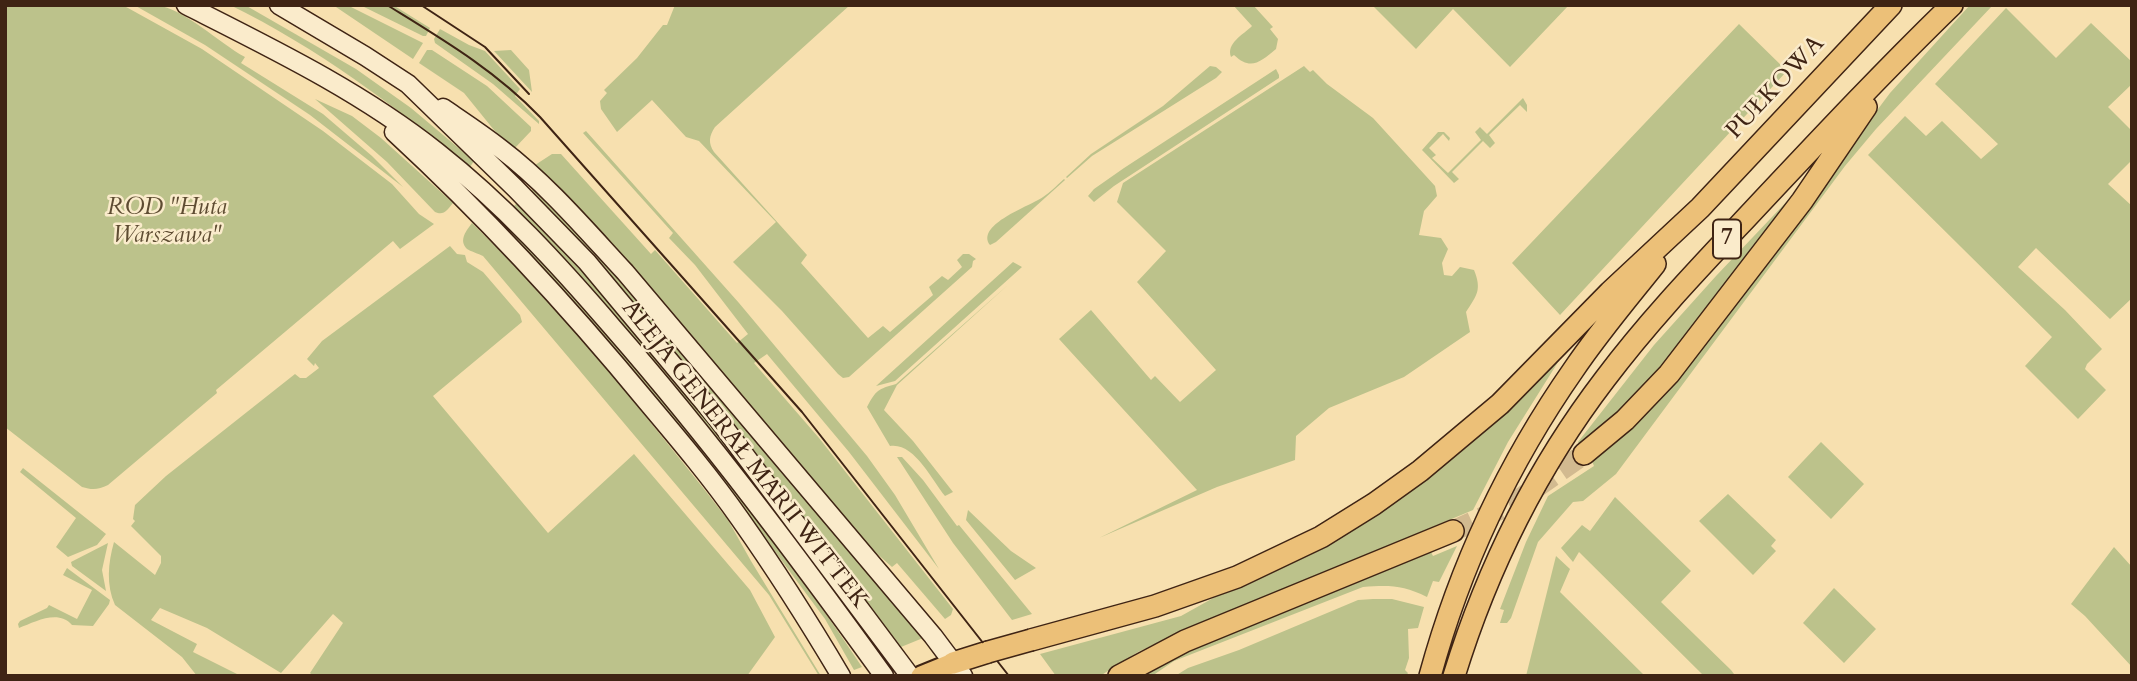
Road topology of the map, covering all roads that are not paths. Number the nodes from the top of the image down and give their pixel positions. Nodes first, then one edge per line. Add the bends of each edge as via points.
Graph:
1 (186, 5) edge
2 (279, 5) edge
3 (1891, 5) edge
4 (1952, 5) edge
5 (1901, 55) junction
6 (408, 84) junction
7 (347, 89) junction
8 (1699, 208) junction
9 (1584, 454) tunnel mouth
10 (1453, 531) tunnel mouth
11 (958, 669) edge
12 (841, 676) edge
13 (884, 676) edge
14 (910, 676) edge
15 (921, 676) edge
16 (1119, 676) edge
17 (1430, 676) edge
18 (1454, 676) edge

1 - 7 main road, ALEJA GENERAŁ MARII WITTEK
2 - 6 main road, ALEJA GENERAŁ MARII WITTEK
3 - 8 highway, PUŁKOWA / 7
4 - 5 highway, 7
5 - 9 highway via 1802,201 1688,350 1641,404
5 - 18 highway, 7 via 1665,307 1586,404 1518,517 1480,602
6 - 11 main road via 502,150 577,220
6 - 14 main road, ALEJA GENERAŁ MARII WITTEK via 587,262 717,418
7 - 12 main road via 482,218 571,312 679,439 740,518
7 - 13 main road, ALEJA GENERAŁ MARII WITTEK via 471,180 564,272 700,431
8 - 11 highway, bridge via 1492,411 1374,504 1303,547 1237,578 988,652
8 - 17 highway, 7 via 1593,341 1528,440 1464,571
10 - 16 highway via 1196,636
11 - 15 main road

